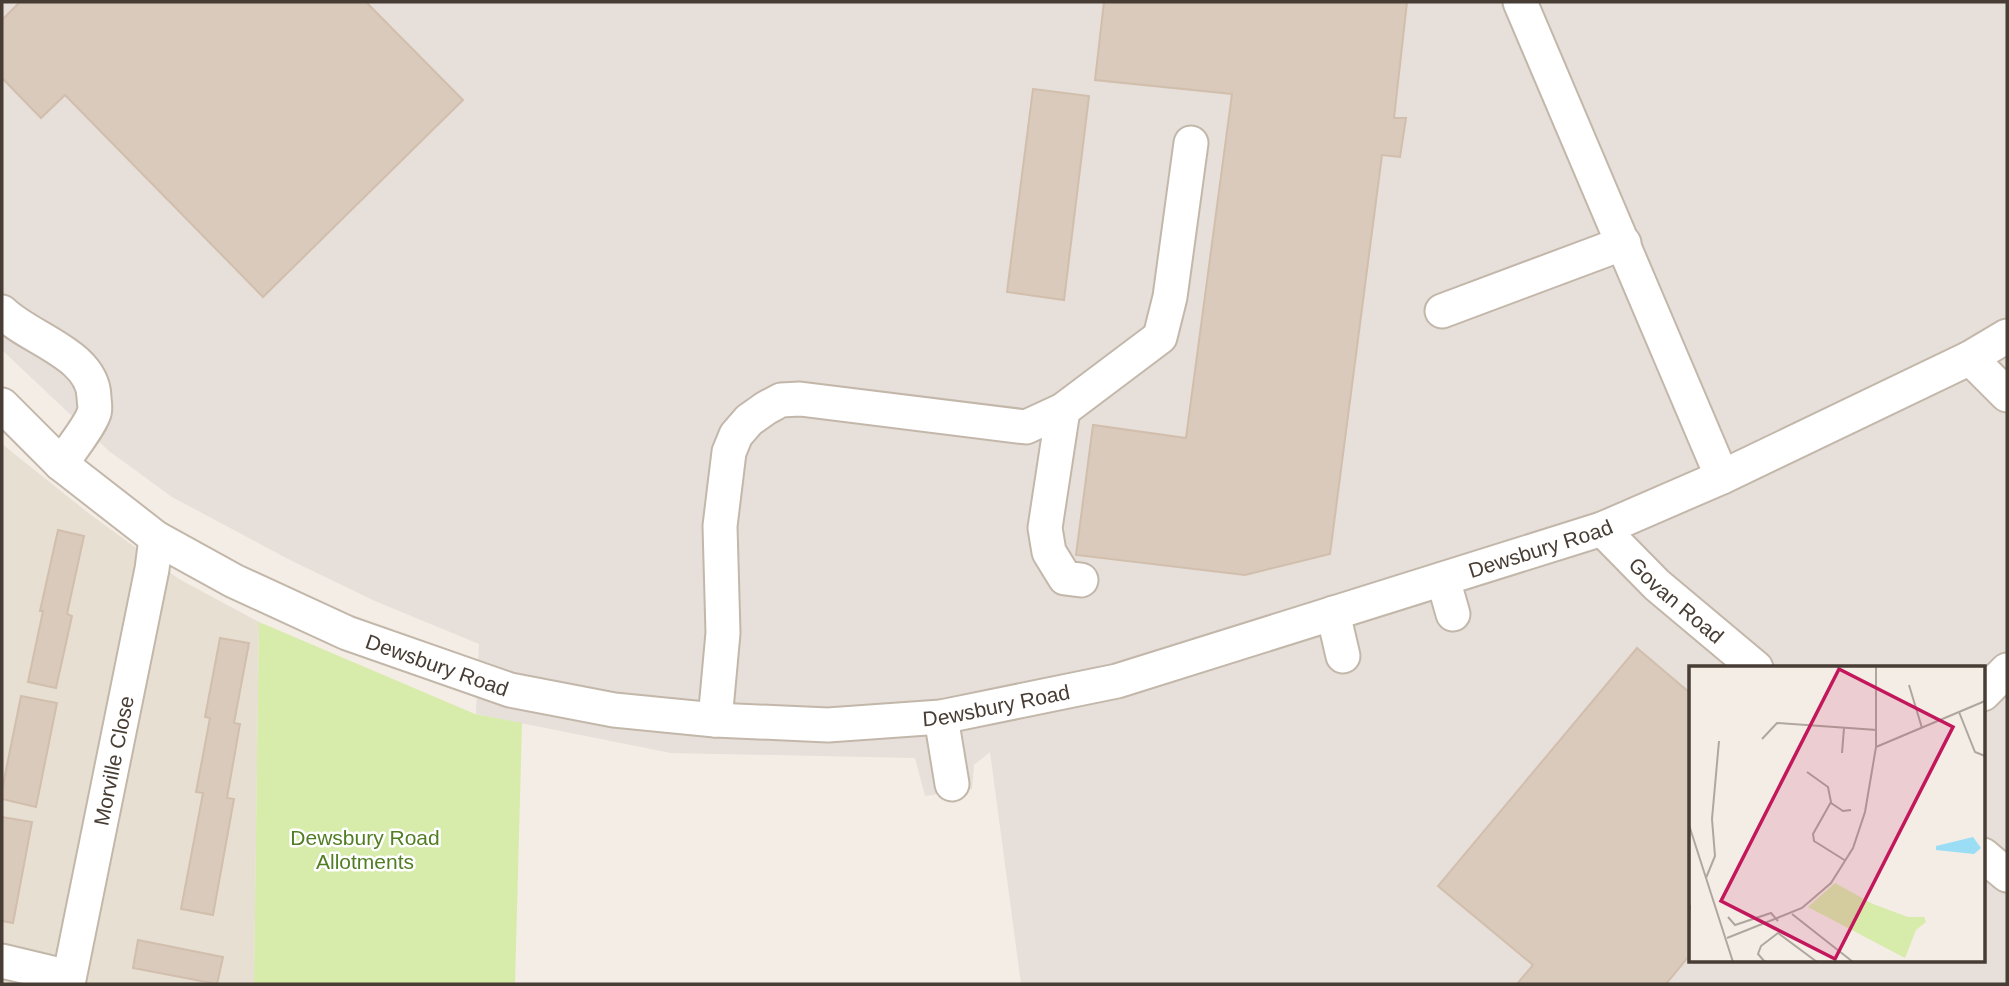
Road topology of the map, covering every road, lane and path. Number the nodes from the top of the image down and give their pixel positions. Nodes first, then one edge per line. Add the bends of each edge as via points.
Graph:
1 (1520, 2) edge
2 (1191, 143) dead end
3 (1624, 243) junction
4 (1442, 311) dead end
5 (2, 312) edge
6 (2007, 335) edge
7 (1970, 358) junction
8 (2007, 396) edge
9 (2, 405) edge
10 (1063, 410) junction
11 (61, 464) junction
12 (1722, 477) junction
13 (1602, 529) junction
14 (154, 553) junction
15 (1443, 579) junction
16 (1081, 580) dead end
17 (1333, 613) junction
18 (1453, 614) dead end
19 (1343, 656) dead end
20 (1755, 666) edge
21 (2007, 670) edge
22 (1984, 693) edge
23 (942, 717) junction
24 (715, 720) junction
25 (951, 784) dead end
26 (1984, 856) edge
27 (2007, 876) edge
28 (2, 961) edge
29 (69, 981) edge

1 - 3 street
2 - 10 street via 1170,297 1160,337
3 - 4 street
3 - 12 street
5 - 11 street via 85,369 94,387 94,413
6 - 7 street, Dewsbury Road
7 - 8 street
7 - 12 street, Dewsbury Road
9 - 11 street, Dewsbury Road
10 - 16 street via 1045,528 1049,552 1065,578
10 - 24 street via 1026,427 800,399 781,400 750,420 729,452 720,526 723,634
11 - 14 street, Dewsbury Road
12 - 13 street, Dewsbury Road
13 - 15 street, Dewsbury Road
13 - 20 street, Govan Road via 1657,585
14 - 24 street, Dewsbury Road via 234,580 347,633 510,690 614,710
14 - 29 street, Morville Close
15 - 17 street, Dewsbury Road
15 - 18 street
17 - 19 street
17 - 23 street, Dewsbury Road via 1116,681
21 - 22 street
23 - 24 street, Dewsbury Road via 828,725
23 - 25 street
26 - 27 street
28 - 29 street

